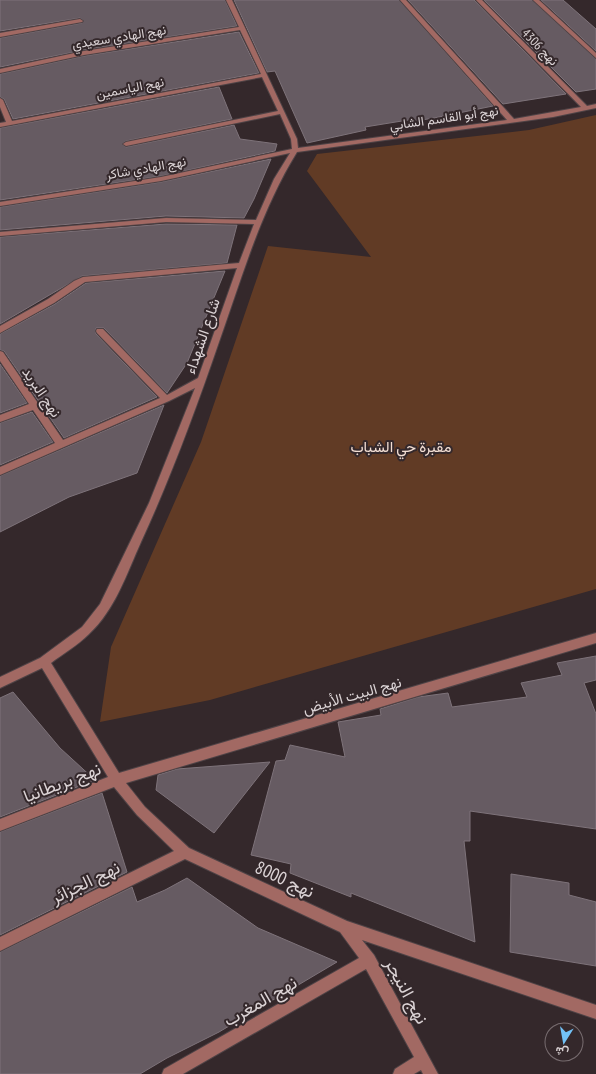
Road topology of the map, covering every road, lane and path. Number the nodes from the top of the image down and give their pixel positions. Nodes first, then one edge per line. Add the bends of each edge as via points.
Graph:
1 (229, 0) edge
2 (403, 0) edge
3 (479, 0) edge
4 (536, 0) edge
5 (80, 21) dead end
6 (242, 28) junction
7 (0, 35) edge
8 (596, 56) edge
9 (0, 71) edge
10 (264, 75) junction
11 (0, 100) edge
12 (596, 106) edge
13 (586, 109) junction
14 (282, 112) junction
15 (512, 121) junction
16 (10, 123) junction
17 (0, 125) edge
18 (126, 144) dead end
19 (296, 150) junction
20 (0, 204) edge
21 (259, 222) junction
22 (0, 234) edge
23 (242, 265) junction
24 (0, 330) edge
25 (100, 331) dead end
26 (0, 354) edge
27 (202, 380) junction
28 (166, 399) junction
29 (35, 405) junction
30 (0, 419) edge
31 (61, 445) junction
32 (0, 471) edge
33 (596, 638) edge
34 (44, 662) junction
35 (0, 683) edge
36 (116, 780) junction
37 (0, 826) edge
38 (185, 852) junction
39 (345, 927) junction
40 (0, 944) edge
41 (369, 960) junction
42 (596, 1012) edge
43 (423, 1060) junction
44 (169, 1074) edge
45 (400, 1074) edge
46 (431, 1074) edge

1 - 6 street
2 - 15 street
3 - 13 street, نهج 4306
4 - 8 street
5 - 7 street
6 - 9 street, نهج الهادي سعيدي via 84,53
6 - 10 street
10 - 14 street
10 - 16 street, نهج الياسمين
11 - 16 street
12 - 13 street, نهج أبو القاسم الشابي
13 - 15 street, نهج أبو القاسم الشابي
14 - 18 street
14 - 19 street
15 - 19 street, نهج أبو القاسم الشابي
16 - 17 street, نهج الياسمين
19 - 20 street, نهج الهادي شاكر via 161,179
19 - 21 street, شارع الشهداء via 277,179
21 - 22 street via 166,220
21 - 23 street, شارع الشهداء
23 - 24 street via 83,280
23 - 27 street, شارع الشهداء
25 - 28 street
26 - 29 street, نهج البريد
27 - 28 street
27 - 34 street, شارع الشهداء via 154,503 113,591 86,630
28 - 31 street
29 - 30 street
29 - 31 street, نهج البريد
31 - 32 street
33 - 36 street, نهج البيت الأبيض
34 - 35 street, شارع الشهداء
34 - 36 street, نهج 8000
36 - 37 street, نهج بريطانيا
36 - 38 street, نهج 8000 via 141,811
38 - 39 street, نهج 8000
38 - 40 street, نهج الجزائر
39 - 41 street, نهج النيجر
39 - 42 street, نهج 8000
41 - 43 street, نهج النيجر
41 - 44 street, نهج المغرب
43 - 45 street
43 - 46 street, نهج النيجر

